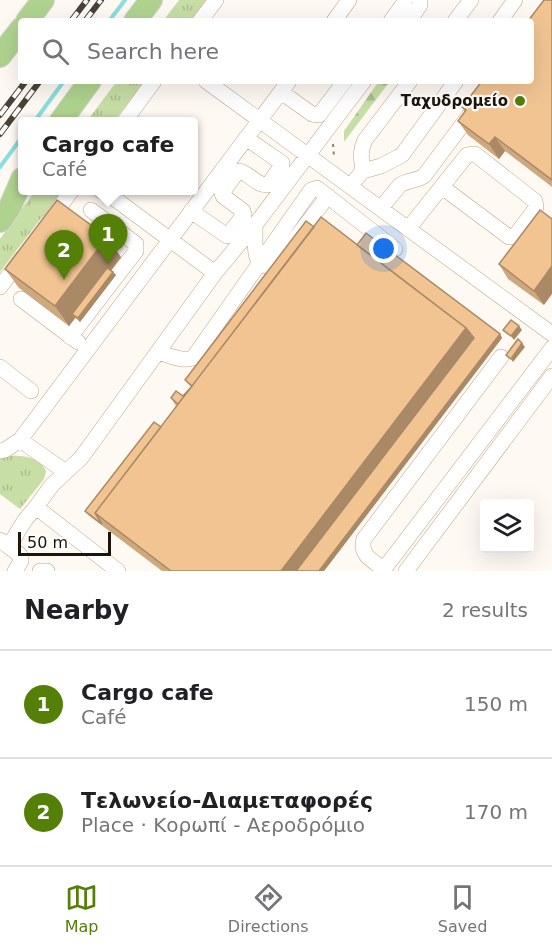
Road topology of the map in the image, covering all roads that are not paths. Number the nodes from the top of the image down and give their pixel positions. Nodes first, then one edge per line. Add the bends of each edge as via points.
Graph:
1 (43, 0) edge
2 (151, 0) edge
3 (216, 0) edge
4 (349, 0) edge
5 (405, 0) edge
6 (420, 0) edge
7 (471, 0) edge
8 (515, 0) edge
9 (29, 18) edge
10 (137, 18) edge
11 (202, 18) edge
12 (336, 18) edge
13 (393, 18) edge
14 (411, 18) edge
15 (457, 18) edge
16 (502, 18) edge
17 (18, 32) edge
18 (0, 56) edge
19 (88, 84) edge
20 (152, 84) edge
21 (210, 84) edge
22 (343, 84) edge
23 (362, 84) edge
24 (408, 84) edge
25 (454, 84) edge
26 (493, 84) edge
27 (285, 86) edge
28 (64, 117) edge
29 (128, 117) edge
30 (259, 120) junction
31 (246, 138) junction
32 (308, 156) junction
33 (363, 171) junction
34 (18, 176) edge
35 (351, 186) junction
36 (18, 187) edge
37 (442, 187) junction
38 (71, 195) edge
39 (110, 195) edge
40 (0, 201) edge
41 (381, 208) junction
42 (91, 210) dead end
43 (191, 211) junction
44 (0, 221) edge
45 (150, 225) junction
46 (255, 225) junction
47 (408, 228) junction
48 (42, 231) edge
49 (170, 240) junction
50 (136, 244) junction
51 (395, 249) dead end
52 (28, 250) edge
53 (260, 264) junction
54 (215, 273) junction
55 (0, 287) edge
56 (21, 299) edge
57 (552, 334) edge
58 (70, 337) junction
59 (552, 348) edge
60 (88, 349) junction
61 (158, 351) junction
62 (501, 357) dead end
63 (0, 366) edge
64 (552, 376) edge
65 (32, 391) dead end
66 (20, 440) junction
67 (0, 452) edge
68 (66, 472) junction
69 (40, 510) junction
70 (8, 541) edge
71 (383, 570) edge
72 (15, 571) edge
73 (40, 571) edge
74 (47, 571) edge
75 (118, 571) edge
76 (406, 571) edge

1 - 9 highway
2 - 10 highway
3 - 11 street
4 - 12 street
5 - 13 street
6 - 14 street
7 - 15 street
8 - 16 street
17 - 18 highway
19 - 28 highway
20 - 29 street
21 - 30 street
22 - 27 street via 319,115 312,114
23 - 32 street
24 - 33 street via 365,140 361,153
25 - 33 street via 402,155
26 - 41 street via 424,176 404,182
27 - 30 street
30 - 31 street
30 - 32 street
31 - 43 street
31 - 43 street via 282,163 268,185 238,171 222,193 244,213 229,235
32 - 35 street
32 - 46 street
33 - 35 street
34 - 40 highway
35 - 41 street
36 - 44 highway
37 - 37 street via 509,237 515,236 536,208 536,201 475,154 467,154
37 - 47 street
38 - 48 street
39 - 45 street
41 - 47 street
42 - 50 street
43 - 49 street
45 - 49 street
45 - 50 street
46 - 53 street via 256,258
46 - 54 street
47 - 57 street
49 - 54 street
49 - 60 street
50 - 58 street via 136,251
51 - 53 street via 317,188 310,190
52 - 55 street
53 - 61 street via 193,358 180,359
54 - 61 street
56 - 58 street
58 - 60 street
59 - 71 street
60 - 66 street
61 - 68 street via 81,458
62 - 71 street via 364,539 365,554
63 - 65 street
64 - 76 street
66 - 67 street
66 - 68 street
68 - 69 street via 52,485
69 - 70 street
69 - 75 street
70 - 72 street via 20,555
73 - 74 street

